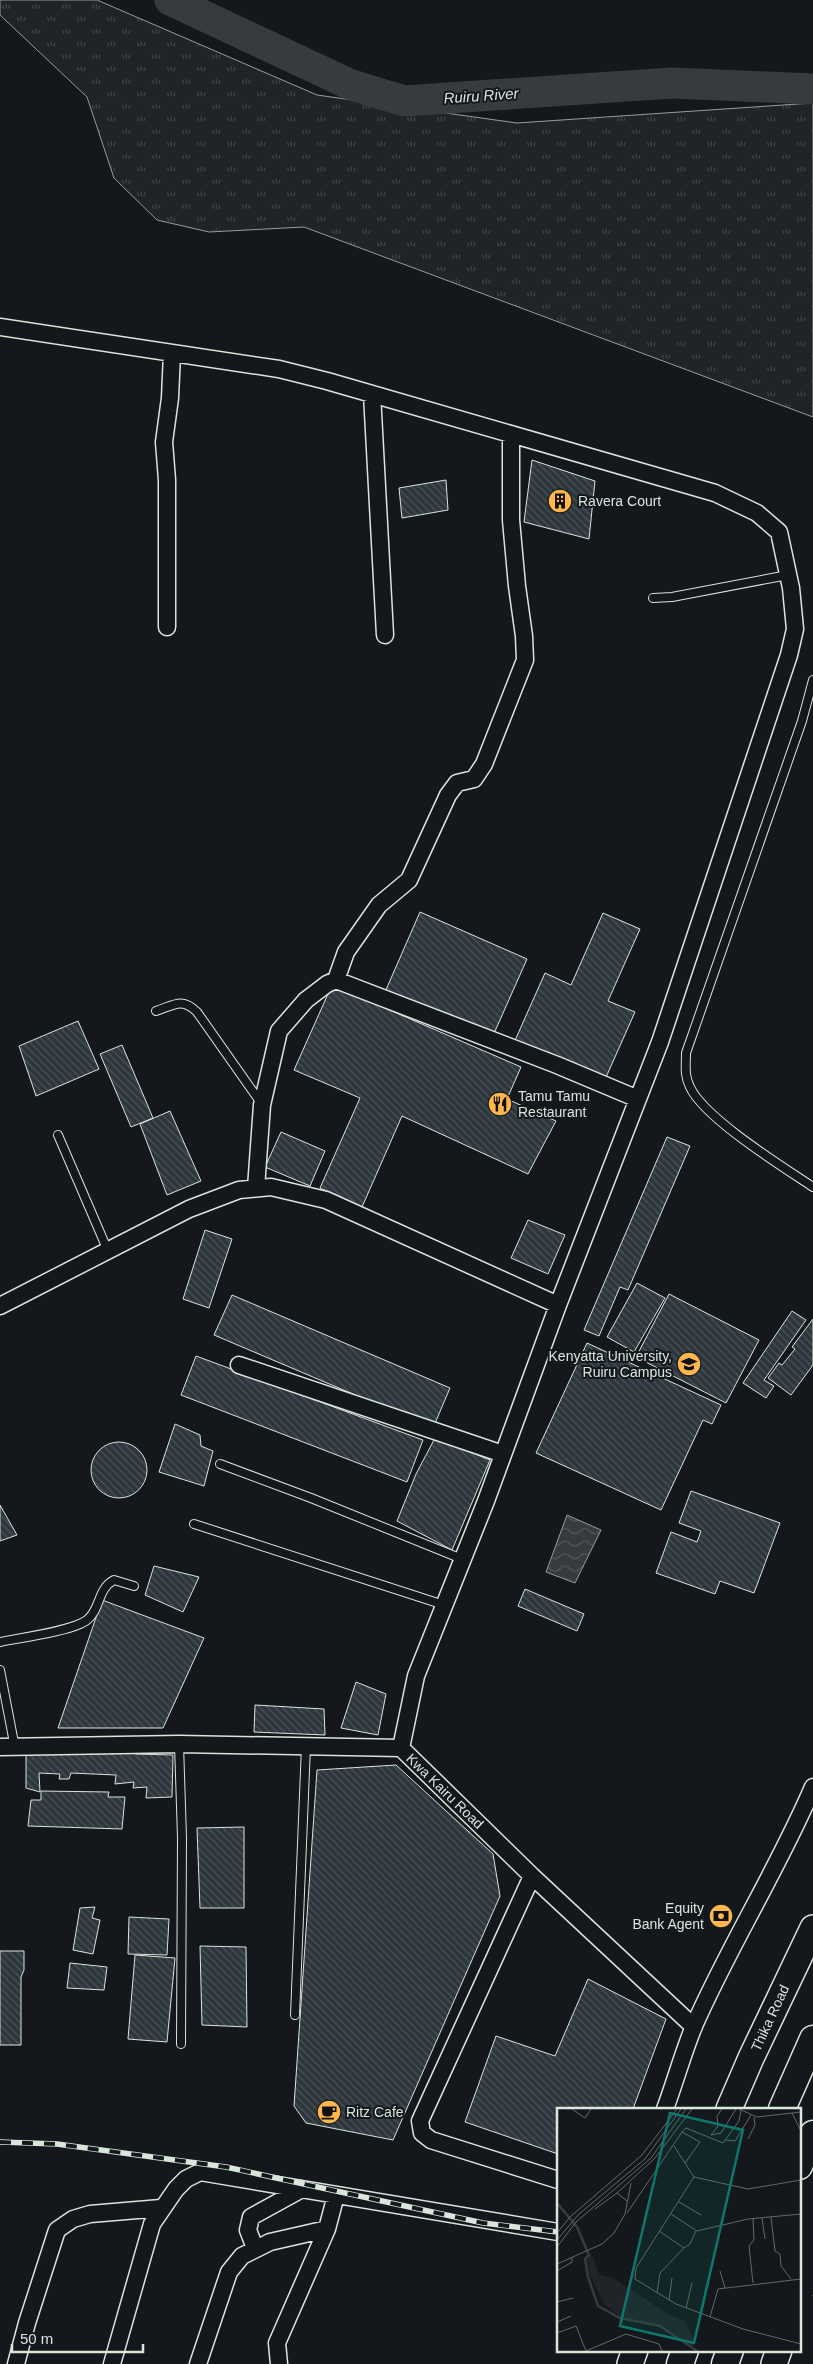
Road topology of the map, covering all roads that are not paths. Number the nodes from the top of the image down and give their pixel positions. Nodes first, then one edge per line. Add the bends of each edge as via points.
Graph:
1 (0, 328) edge
2 (172, 353) junction
3 (372, 394) junction
4 (511, 434) junction
5 (788, 575) junction
6 (653, 598) dead end
7 (167, 626) dead end
8 (385, 635) dead end
9 (813, 680) edge
10 (336, 980) junction
11 (156, 1011) dead end
12 (638, 1099) junction
13 (262, 1105) junction
14 (58, 1135) dead end
15 (813, 1187) edge
16 (256, 1188) junction
17 (108, 1251) junction
18 (558, 1305) junction
19 (0, 1306) edge
20 (239, 1365) dead end
21 (503, 1454) junction
22 (220, 1464) dead end
23 (194, 1524) dead end
24 (462, 1559) junction
25 (134, 1586) dead end
26 (444, 1604) junction
27 (0, 1642) edge
28 (0, 1670) edge
29 (178, 1744) junction
30 (306, 1746) junction
31 (7, 1748) edge
32 (401, 1748) junction
33 (813, 1787) edge
34 (532, 1876) junction
35 (813, 1928) edge
36 (295, 2015) dead end
37 (694, 2027) junction
38 (813, 2038) edge
39 (181, 2044) dead end
40 (665, 2108) edge
41 (730, 2108) edge
42 (782, 2108) edge
43 (813, 2134) edge
44 (800, 2164) edge
45 (557, 2180) edge
46 (302, 2189) junction
47 (336, 2195) junction
48 (161, 2208) junction
49 (327, 2229) junction
50 (557, 2232) edge
51 (256, 2248) junction
52 (813, 2262) edge
53 (800, 2294) edge
54 (635, 2352) edge
55 (684, 2352) edge
56 (729, 2352) edge
57 (778, 2352) edge
58 (16, 2364) edge
59 (112, 2364) edge
60 (198, 2364) edge
61 (279, 2364) edge
62 (630, 2364) edge
63 (680, 2364) edge
64 (725, 2364) edge
65 (774, 2364) edge

1 - 2 street
2 - 3 street via 279,369
2 - 7 street via 164,442
3 - 4 street
3 - 8 street
4 - 5 street via 715,493 757,512 779,532
4 - 10 street via 511,520 525,660 484,764 474,779 456,783 409,880 379,905 346,952
5 - 6 lane
5 - 12 street via 795,629 789,655
9 - 15 lane via 686,1053 685,1073 697,1099 719,1119 756,1149
10 - 12 street
10 - 13 street via 306,1000 279,1031
11 - 13 lane via 181,1002 190,1004
12 - 18 street
13 - 16 street
14 - 17 lane
16 - 17 street via 239,1190 189,1209
16 - 18 street via 271,1187 326,1200
17 - 19 street
18 - 21 street
20 - 21 street
21 - 24 street
22 - 24 lane
23 - 26 lane
24 - 26 street
25 - 27 lane via 114,1580 106,1584 94,1612 75,1626
26 - 32 street via 416,1676
28 - 31 lane
29 - 30 street, Kwa Kairu Road
29 - 31 street, Kwa Kairu Road
29 - 39 lane via 182,1838
30 - 32 street, Kwa Kairu Road
30 - 36 lane
32 - 34 street, Kwa Kairu Road
33 - 37 street
34 - 37 street, Kwa Kairu Road
34 - 45 street via 420,2121 422,2133 431,2140
35 - 41 main road, Thika Road
37 - 40 street
38 - 42 highway
43 - 44 highway
46 - 47 street
46 - 48 street via 200,2172 186,2179
46 - 51 street via 251,2217 248,2230
47 - 49 street
47 - 50 street
48 - 58 street via 90,2214 73,2219 58,2230
48 - 59 street via 152,2224
49 - 51 street
49 - 61 street via 278,2343
51 - 60 street via 242,2256 229,2272
52 - 53 main road, bridge
54 - 62 main road
55 - 63 highway
56 - 64 highway
57 - 65 main road

